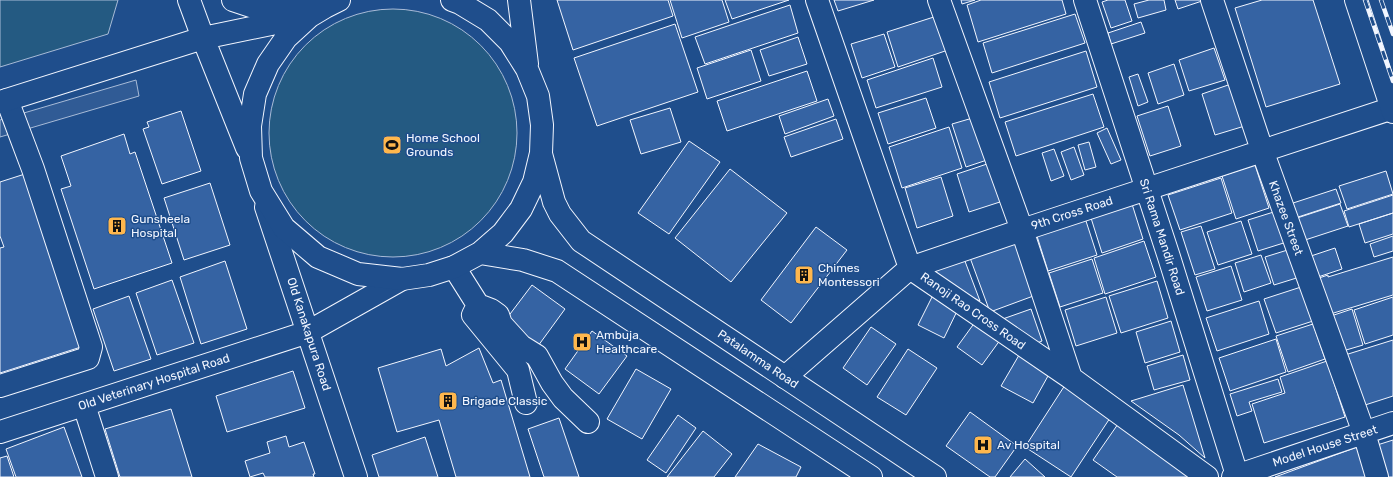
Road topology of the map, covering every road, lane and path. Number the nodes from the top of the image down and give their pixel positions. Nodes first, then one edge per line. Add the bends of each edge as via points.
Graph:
1 (189, 0) edge
2 (232, 0) edge
3 (338, 0) edge
4 (452, 0) edge
5 (519, 0) edge
6 (817, 0) edge
7 (939, 0) edge
8 (1085, 0) edge
9 (1212, 0) edge
10 (1356, 0) edge
11 (310, 16) junction
12 (203, 38) junction
13 (528, 69) junction
14 (4, 101) edge
15 (1393, 109) edge
16 (1262, 150) junction
17 (541, 154) junction
18 (251, 158) junction
19 (1146, 189) junction
20 (261, 191) junction
21 (1022, 230) junction
22 (480, 253) junction
23 (454, 267) junction
24 (910, 268) junction
25 (402, 279) junction
26 (478, 305) junction
27 (308, 332) junction
28 (785, 377) junction
29 (1070, 378) junction
30 (0, 386) edge
31 (526, 403) dead end
32 (84, 405) junction
33 (588, 422) dead end
34 (1393, 423) edge
35 (0, 432) edge
36 (1364, 434) junction
37 (1235, 476) edge
38 (107, 477) edge
39 (356, 477) edge
40 (871, 477) edge
41 (935, 477) edge
42 (1207, 477) edge
43 (1377, 477) edge

1 - 12 street
2 - 3 street via 254,7 292,6
3 - 11 street
4 - 13 street via 488,20 510,42
5 - 13 street
6 - 24 street, Ranoji Rao Cross Road
7 - 21 street
8 - 19 street, Sri Rama Mandir Road
9 - 16 street, Khazee Street
10 - 15 street
11 - 12 street
11 - 18 street via 286,38 268,64 255,94 250,126
12 - 14 street
12 - 18 street
13 - 17 street via 538,96 542,125
14 - 30 street via 34,170 91,347 88,358
15 - 16 street, 9th Cross Road
16 - 19 street, 9th Cross Road
16 - 36 street, Khazee Street
17 - 22 street via 534,182 521,209 503,233
17 - 28 street, Patalamma Road via 554,202 581,241
18 - 20 street
19 - 21 street, 9th Cross Road
19 - 37 street, Sri Rama Mandir Road
20 - 25 street via 284,228 318,257 358,274
20 - 27 street, Old Kanakapura Road
21 - 24 street, 9th Cross Road
21 - 29 street
22 - 23 street
22 - 40 street via 523,260 557,271
23 - 25 street via 429,275
23 - 26 street
24 - 28 street, 9th Cross Road
24 - 29 street, Ranoji Rao Cross Road
25 - 27 street, Old Veterinary Hospital Road
26 - 31 street via 473,315 518,370
26 - 33 street via 498,315 501,324 516,340 537,356 563,398
27 - 32 street, Old Veterinary Hospital Road
27 - 39 street, Old Kanakapura Road
28 - 41 street, Patalamma Road
29 - 42 street, Ranoji Rao Cross Road
32 - 35 street, Old Veterinary Hospital Road
32 - 38 street
34 - 36 street, Model House Street
36 - 37 street, Model House Street
36 - 43 street, Khazee Street

